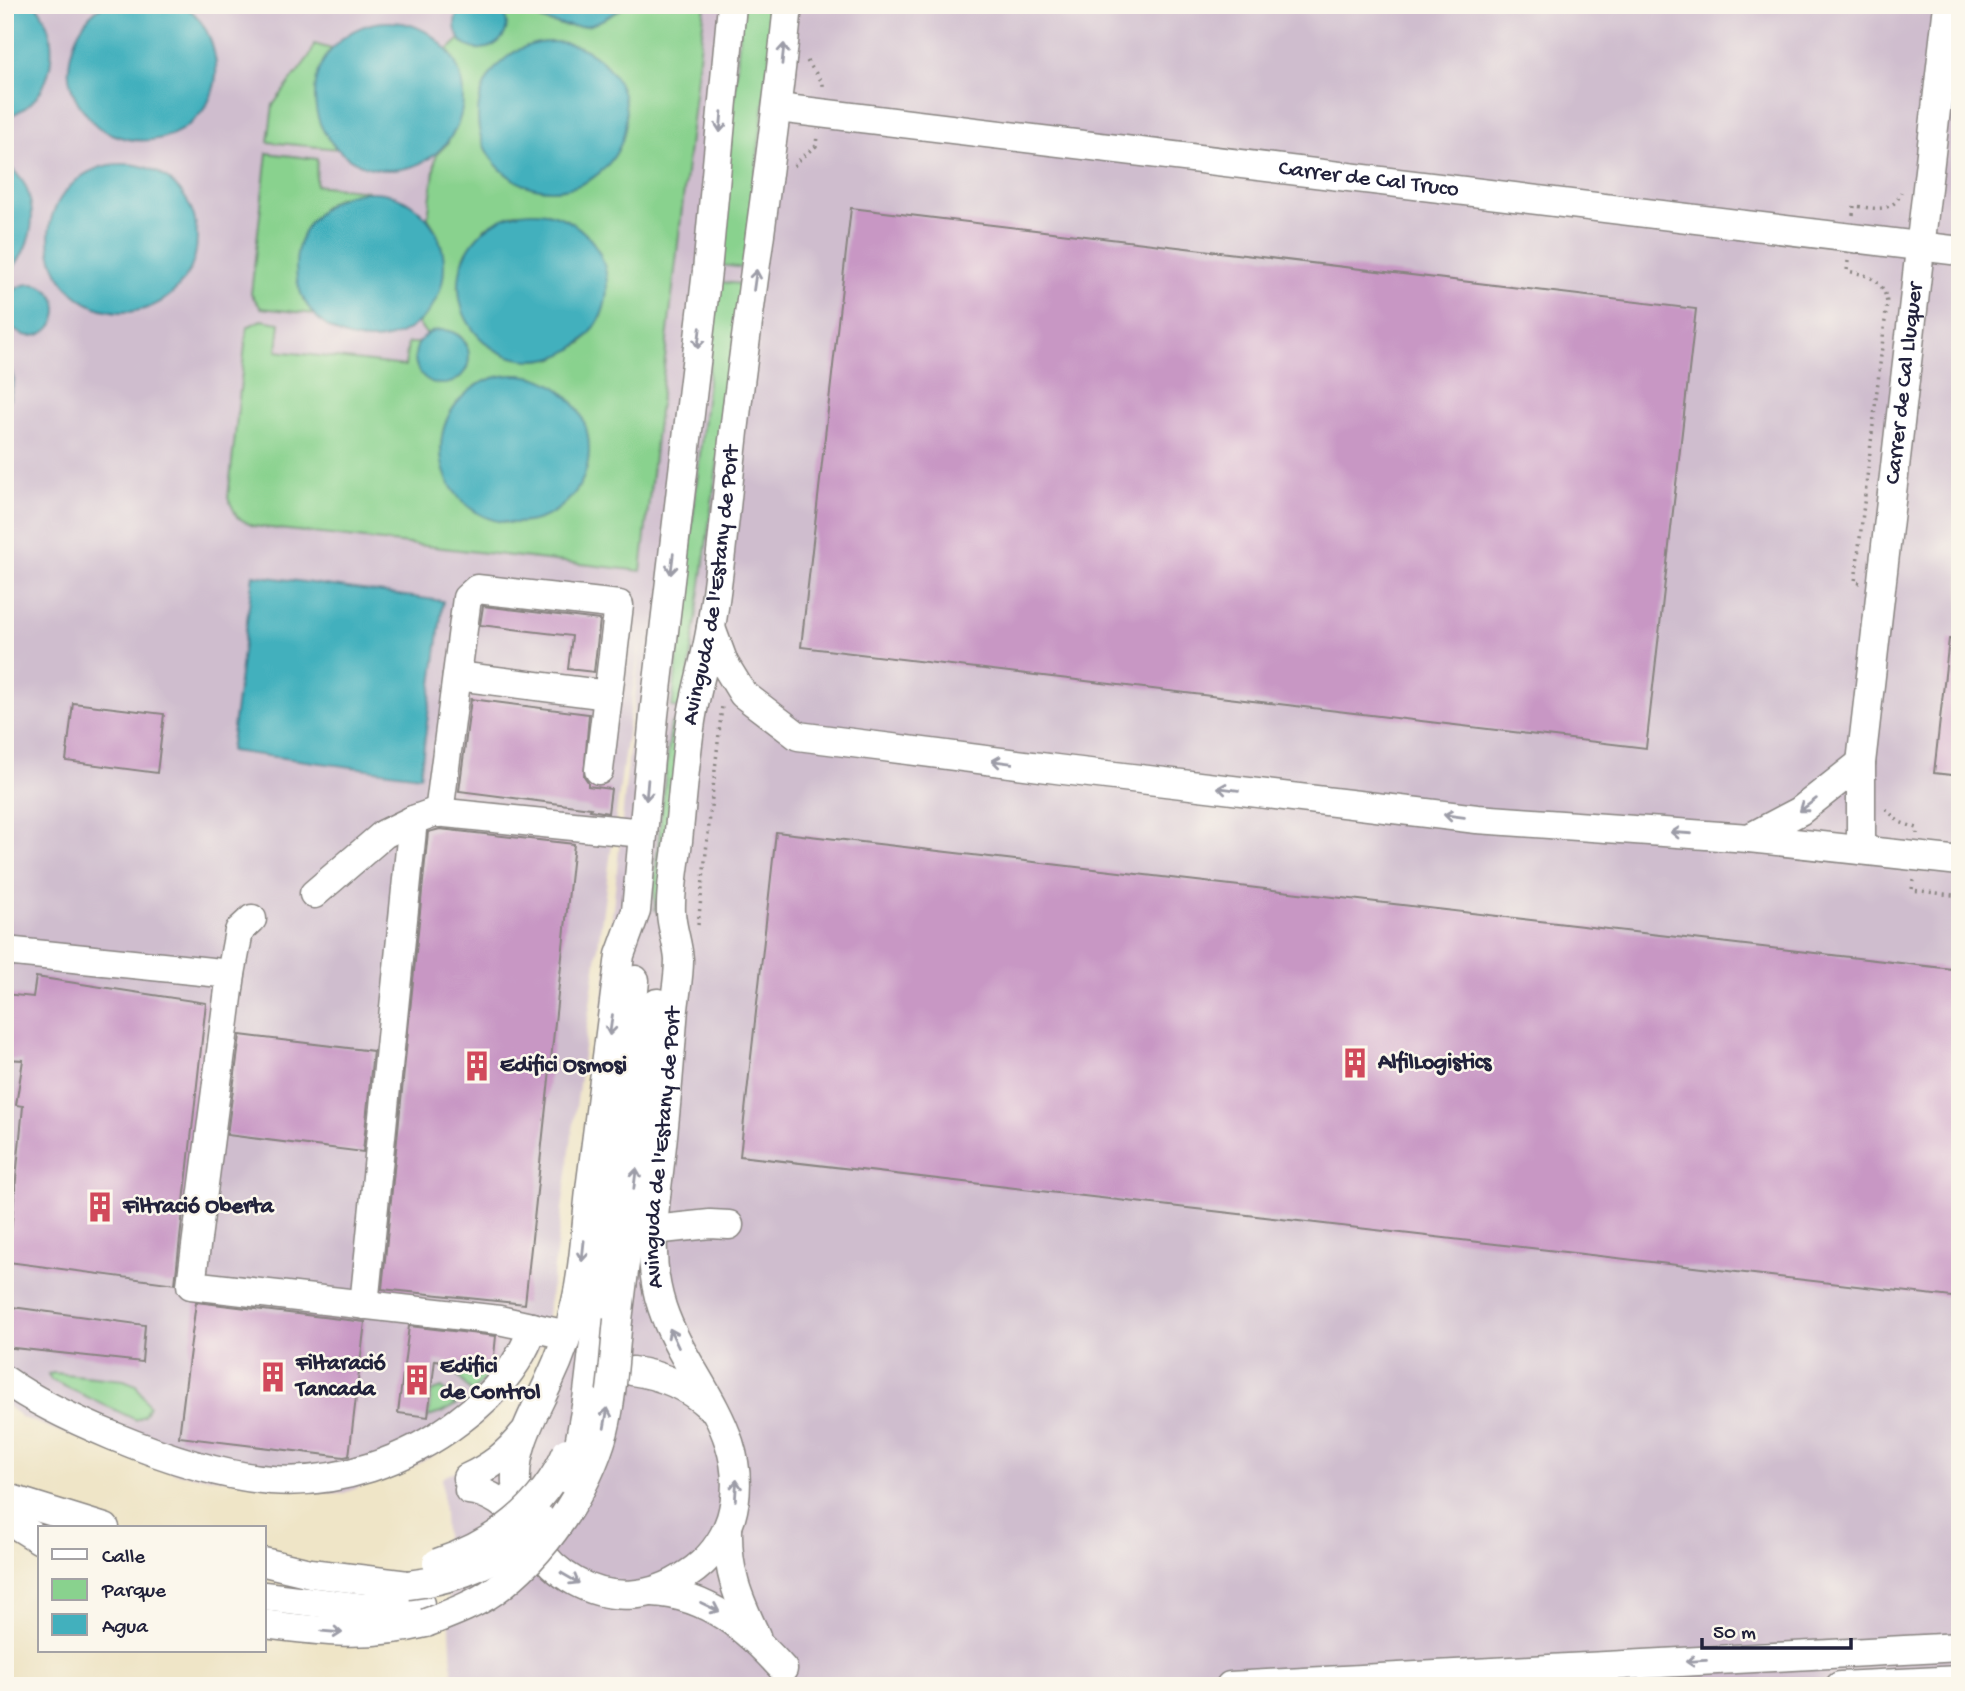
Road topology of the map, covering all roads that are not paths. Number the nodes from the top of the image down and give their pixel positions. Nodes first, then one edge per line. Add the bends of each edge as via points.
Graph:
1 (732, 5) edge
2 (788, 5) edge
3 (1948, 5) edge
4 (778, 108) junction
5 (1922, 248) junction
6 (1960, 251) edge
7 (711, 628) junction
8 (457, 676) junction
9 (608, 695) junction
10 (1861, 763) junction
11 (599, 770) dead end
12 (426, 817) junction
13 (643, 833) junction
14 (1749, 838) junction
15 (1861, 850) junction
16 (1960, 861) edge
17 (314, 894) dead end
18 (671, 908) junction
19 (636, 911) junction
20 (252, 919) dead end
21 (5, 951) edge
22 (231, 974) junction
23 (729, 1225) dead end
24 (653, 1230) junction
25 (365, 1305) junction
26 (608, 1320) junction
27 (533, 1327) junction
28 (567, 1335) junction
29 (632, 1371) dead end
30 (5, 1380) edge
31 (720, 1418) junction
32 (527, 1429) junction
33 (5, 1497) edge
34 (5, 1517) edge
35 (38, 1526) edge
36 (98, 1526) edge
37 (728, 1529) junction
38 (533, 1533) junction
39 (38, 1539) edge
40 (266, 1561) edge
41 (653, 1592) junction
42 (414, 1595) junction
43 (266, 1596) edge
44 (266, 1624) edge
45 (759, 1642) junction
46 (1960, 1647) edge
47 (783, 1669) dead end
48 (1960, 1679) edge
49 (1230, 1686) edge
50 (1840, 1686) edge

1 -> 13 street, Avinguda de l'Estany de Port via 707,271
4 -> 2 street, Avinguda de l'Estany de Port
3 - 5 street, Carrer de Cal Lluquer
4 - 5 street, Carrer de Cal Truco
7 -> 4 street, Avinguda de l'Estany de Port
5 - 6 street, Carrer de Cal Truco
5 - 10 street, Carrer de Cal Lluquer
14 -> 7 street via 1477,819 798,736 743,694 724,663
7 - 18 street, Avinguda de l'Estany de Port via 692,717
8 - 9 street
8 - 9 street via 467,598 477,589 619,604
8 - 12 street
9 - 11 street
10 -> 14 street via 1800,811
10 - 15 street, Carrer de Cal Lluquer
12 - 13 street
12 - 17 street via 384,834
12 - 25 street
13 - 19 street, Avinguda de l'Estany de Port
14 - 15 street
15 - 16 street
18 - 24 street, Avinguda de l'Estany de Port via 679,961
26 -> 18 street
19 - 26 street via 638,951
19 -> 28 street, Avinguda de l'Estany de Port via 620,955 579,1292
20 - 22 street via 239,931
21 - 22 street
22 - 25 street via 191,1285
23 - 24 street
31 -> 24 street, Avinguda de l'Estany de Port via 677,1345 661,1304 653,1269
25 - 27 street
38 -> 26 street, bridge via 558,1526 598,1451 608,1407
26 - 42 street, bridge via 577,1455 550,1507 502,1555
27 - 28 street
27 - 30 street via 518,1361 496,1388 441,1436 357,1472 315,1479 270,1480 154,1453 81,1423
28 - 32 street, Avinguda de l'Estany de Port
29 - 31 street via 680,1385
37 -> 31 street, Avinguda de l'Estany de Port via 736,1499 736,1462
32 - 38 street, Avinguda de l'Estany de Port via 515,1478
32 - 38 street via 508,1453 468,1484 501,1500
33 - 36 street
34 - 35 street
34 - 39 street
37 - 41 street, Avinguda de l'Estany de Port via 697,1568
37 - 45 street via 732,1580
38 -> 41 street, Avinguda de l'Estany de Port via 543,1556 571,1580 605,1593
38 - 42 street, bridge via 518,1560 470,1587
40 - 42 street
41 -> 45 street via 713,1608
42 - 43 street via 364,1608
44 -> 42 street via 349,1634 385,1632
45 - 47 street
46 -> 49 street
48 - 50 street

